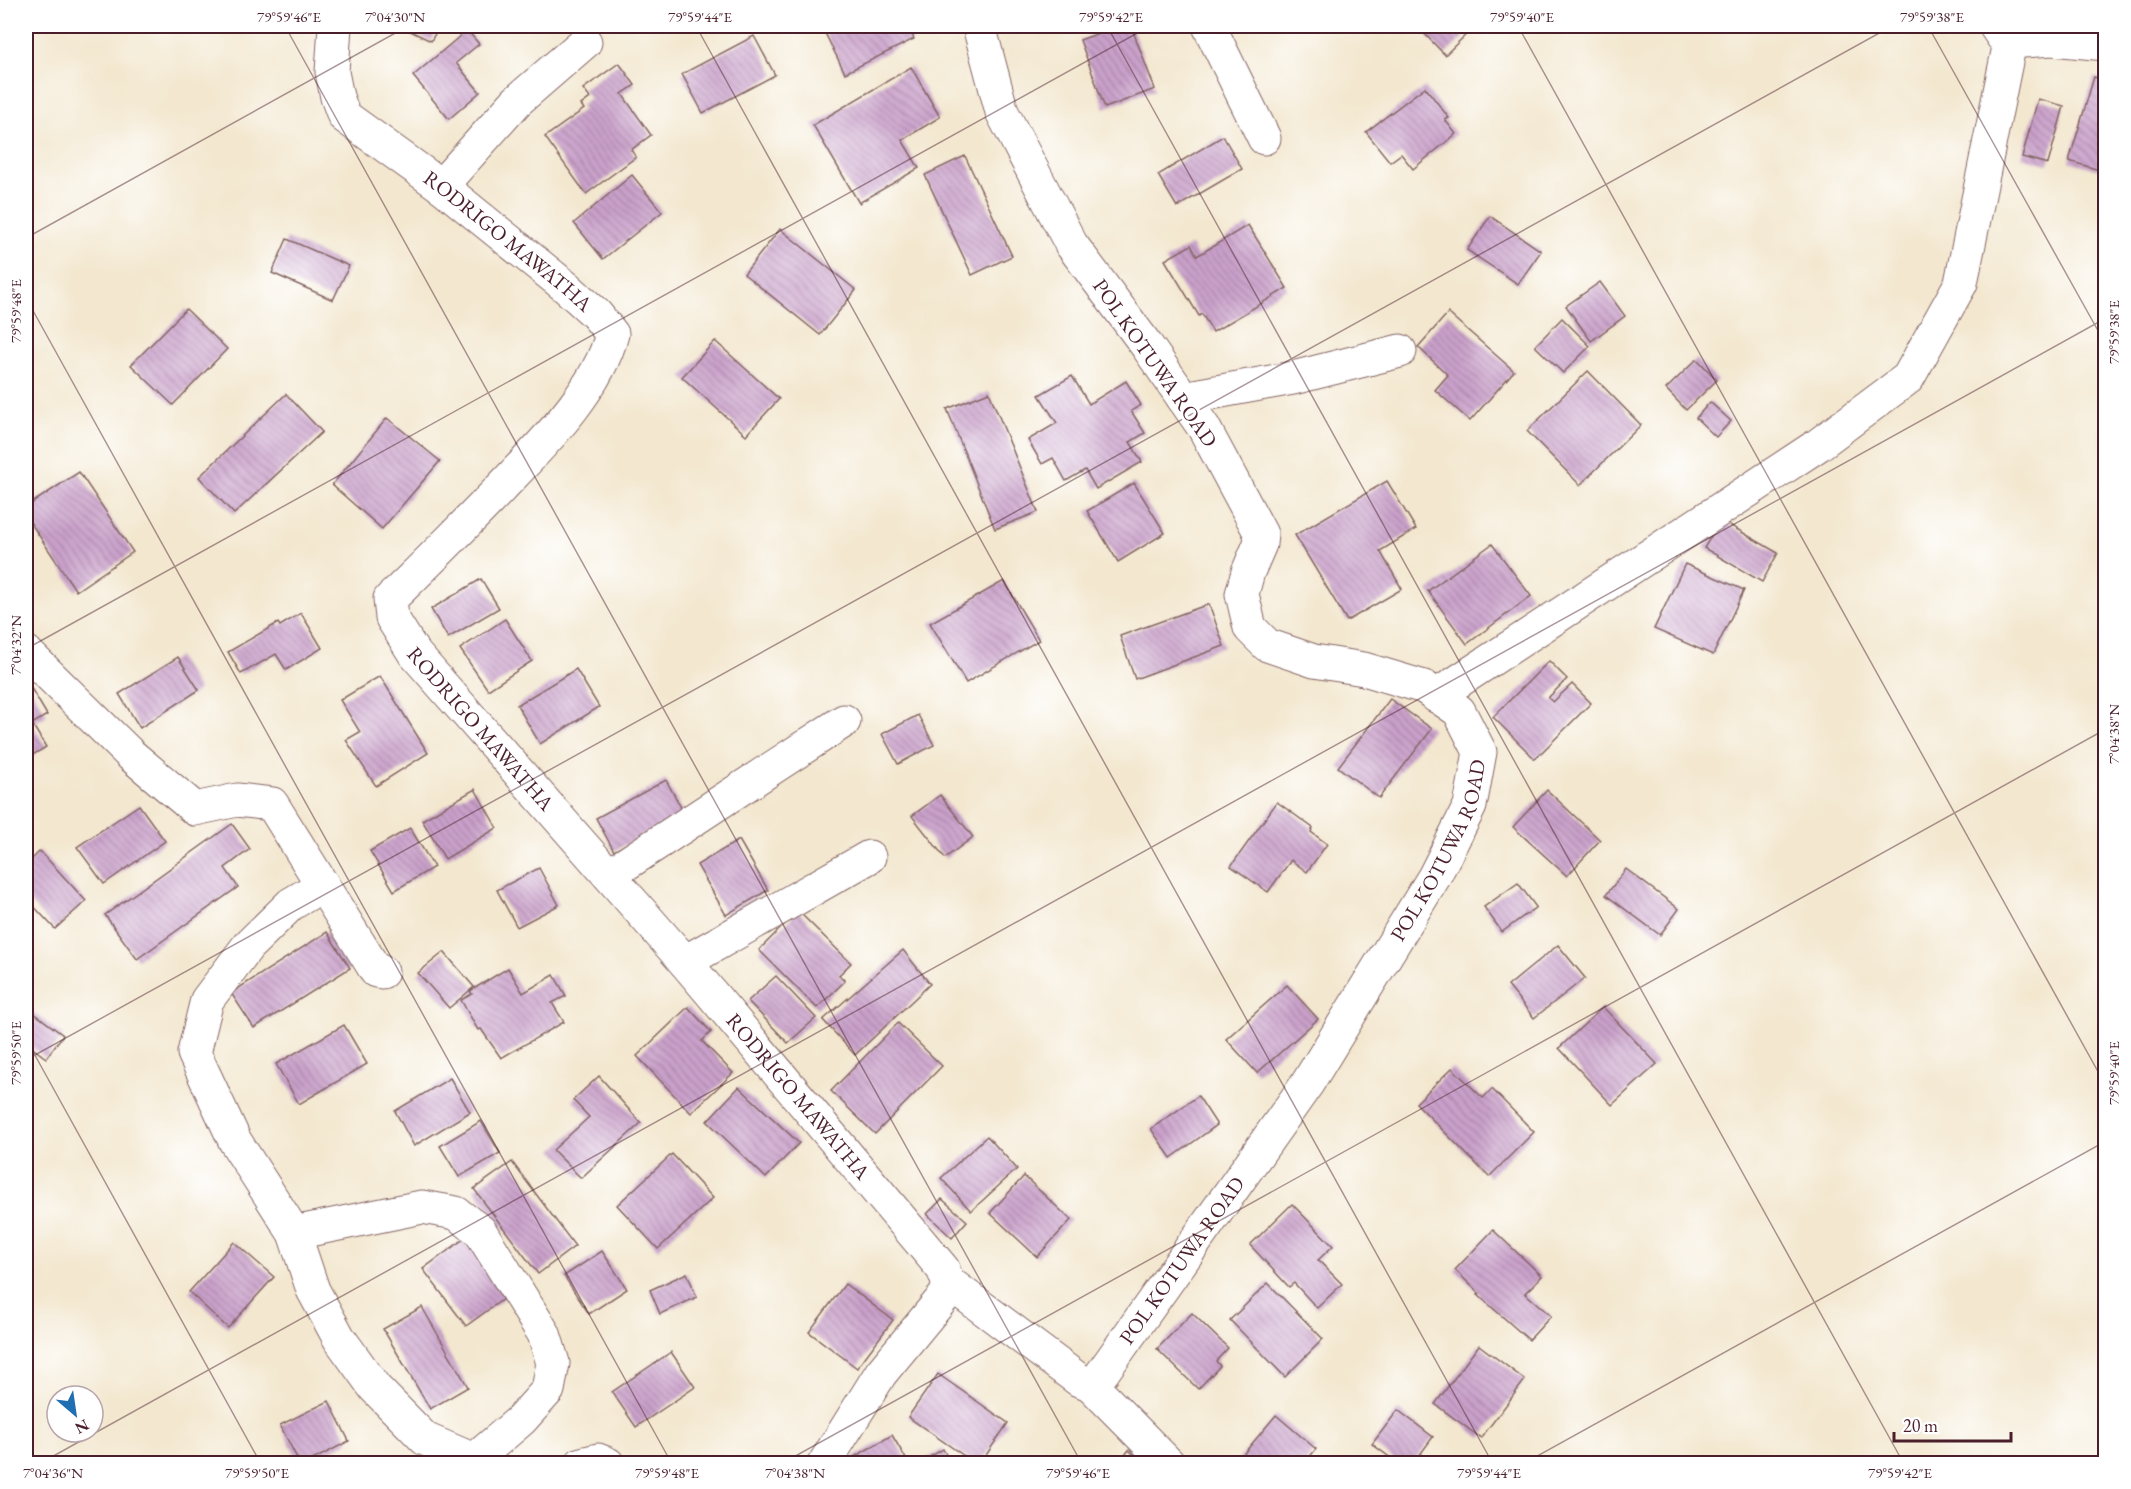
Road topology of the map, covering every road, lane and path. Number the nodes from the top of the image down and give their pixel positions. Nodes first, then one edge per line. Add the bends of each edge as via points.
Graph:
1 (335, 26) edge
2 (979, 26) edge
3 (1209, 26) edge
4 (2003, 34) edge
5 (585, 42) dead end
6 (2106, 44) edge
7 (1264, 138) dead end
8 (441, 186) junction
9 (1400, 351) dead end
10 (1183, 398) junction
11 (26, 652) edge
12 (1436, 696) junction
13 (844, 721) dead end
14 (869, 857) dead end
15 (609, 875) junction
16 (323, 885) junction
17 (685, 962) junction
18 (382, 972) dead end
19 (294, 1233) junction
20 (948, 1282) junction
21 (1090, 1384) junction
22 (478, 1462) edge
23 (581, 1464) edge
24 (608, 1464) edge
25 (825, 1464) edge
26 (1169, 1464) edge

1 - 8 street, RODRIGO MAWATHA via 333,72 344,116
2 - 10 street, POL KOTUWA ROAD via 1002,112 1071,244
3 - 7 street
4 - 6 street
4 - 12 street via 1961,283 1908,378 1818,445
5 - 8 street via 517,101
8 - 15 street, RODRIGO MAWATHA via 566,287 612,334 587,388 542,444 390,599 392,618 414,653
9 - 10 street via 1293,378
10 - 12 street, POL KOTUWA ROAD via 1204,428 1261,534 1242,594 1250,628 1267,645 1314,661 1364,669 1424,687
11 - 16 street via 131,755 195,809 237,800 272,804
12 - 21 street, POL KOTUWA ROAD via 1459,711 1480,752 1465,816 1434,877 1307,1084 1098,1379
13 - 15 street
14 - 17 street
15 - 17 street, RODRIGO MAWATHA
16 - 18 street via 376,971
16 - 19 street via 291,904 248,946 207,1000 194,1053 235,1141
17 - 20 street, RODRIGO MAWATHA via 943,1269
19 - 22 street via 313,1290 339,1338 375,1388 425,1439
19 - 22 street via 422,1207 456,1213 480,1231 544,1334 553,1363 548,1390
20 - 21 street via 1079,1380
20 - 25 street via 947,1293 881,1373
21 - 26 street
23 - 24 street

